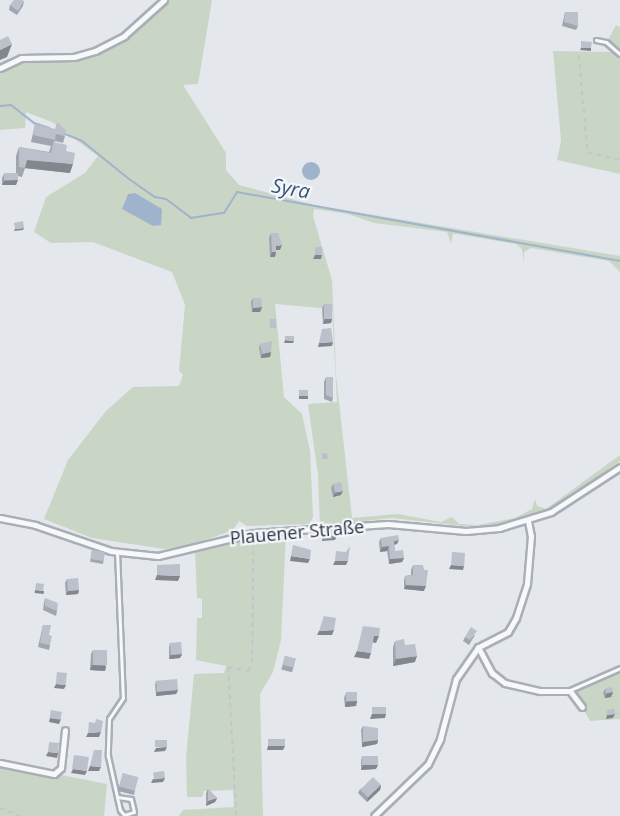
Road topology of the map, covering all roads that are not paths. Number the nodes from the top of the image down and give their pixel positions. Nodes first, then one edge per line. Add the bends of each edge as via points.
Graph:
1 (164, 0) edge
2 (597, 40) dead end
3 (620, 54) edge
4 (0, 68) edge
5 (620, 467) edge
6 (0, 518) edge
7 (528, 520) junction
8 (117, 551) junction
9 (478, 647) junction
10 (620, 668) edge
11 (570, 690) junction
12 (582, 707) dead end
13 (65, 730) dead end
14 (0, 763) edge
15 (117, 797) junction
16 (374, 816) edge

1 - 4 street via 124,36 95,51 74,57 21,58
2 - 3 lane
5 - 7 street, Plauener Straße via 550,512
6 - 8 street, Plauener Straße
7 - 8 street, Plauener Straße via 466,531 388,524 253,533 158,556
7 - 9 street via 531,536 527,584 516,618 508,632
8 - 15 lane via 123,698 109,719 108,756
9 - 11 street via 492,673 505,683 540,692
9 - 16 street via 456,679 440,739 428,764
10 - 11 lane
11 - 12 street
13 - 14 street via 61,768 54,774
15 - 15 lane via 124,814 134,812 131,799

